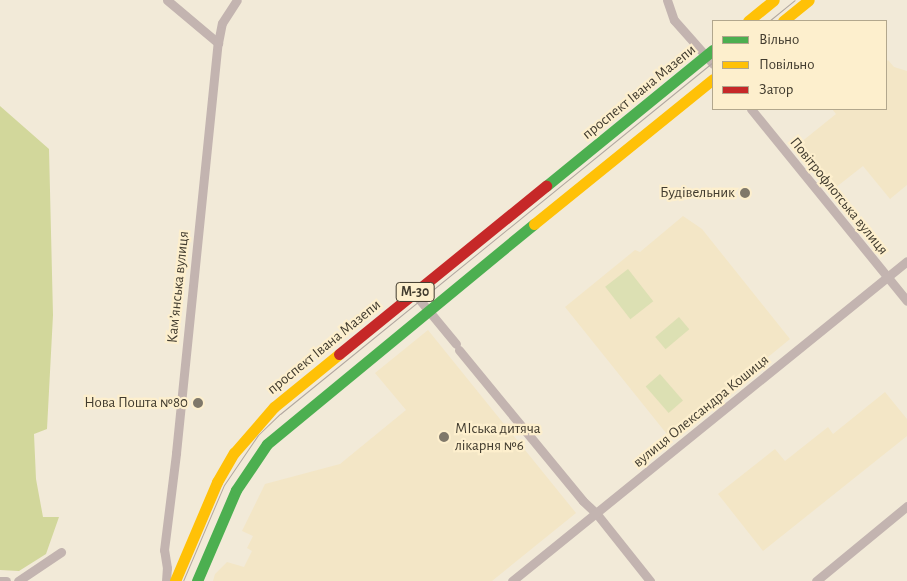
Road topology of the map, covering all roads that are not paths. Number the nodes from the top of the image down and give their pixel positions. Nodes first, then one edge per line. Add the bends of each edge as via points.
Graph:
1 (168, 0) edge
2 (237, 0) edge
3 (667, 0) edge
4 (774, 0) edge
5 (809, 0) edge
6 (749, 20) edge
7 (784, 20) edge
8 (218, 43) junction
9 (711, 57) edge
10 (712, 80) edge
11 (752, 110) edge
12 (907, 261) edge
13 (888, 278) junction
14 (414, 293) junction
15 (907, 301) edge
16 (428, 310) junction
17 (907, 506) edge
18 (596, 513) junction
19 (61, 552) dead end
20 (0, 580) edge
21 (6, 581) edge
22 (18, 581) edge
23 (166, 581) edge
24 (175, 581) edge
25 (197, 581) edge
26 (512, 581) edge
27 (650, 581) edge
28 (816, 581) edge

1 - 8 street
2 - 8 street, Камʼянська вулиця via 222,23
3 - 9 street via 674,20
4 - 6 highway
5 - 7 highway
8 - 23 street, Камʼянська вулиця via 163,556 167,568
9 - 14 highway, проспект Івана Мазепи / М-30
10 - 16 highway, М-30
11 - 13 street, Повітрофлотська вулиця
12 - 13 street, вулиця Олександра Кошиця
13 - 15 street, Повітрофлотська вулиця
13 - 18 street, вулиця Олександра Кошиця
14 - 16 street
14 - 24 highway, проспект Івана Мазепи / М-30 via 274,407 244,440 217,482
16 - 18 street
16 - 25 highway, М-30 via 267,444 236,490
17 - 28 street
18 - 26 street, вулиця Олександра Кошиця
18 - 27 street
19 - 22 street
20 - 21 street

